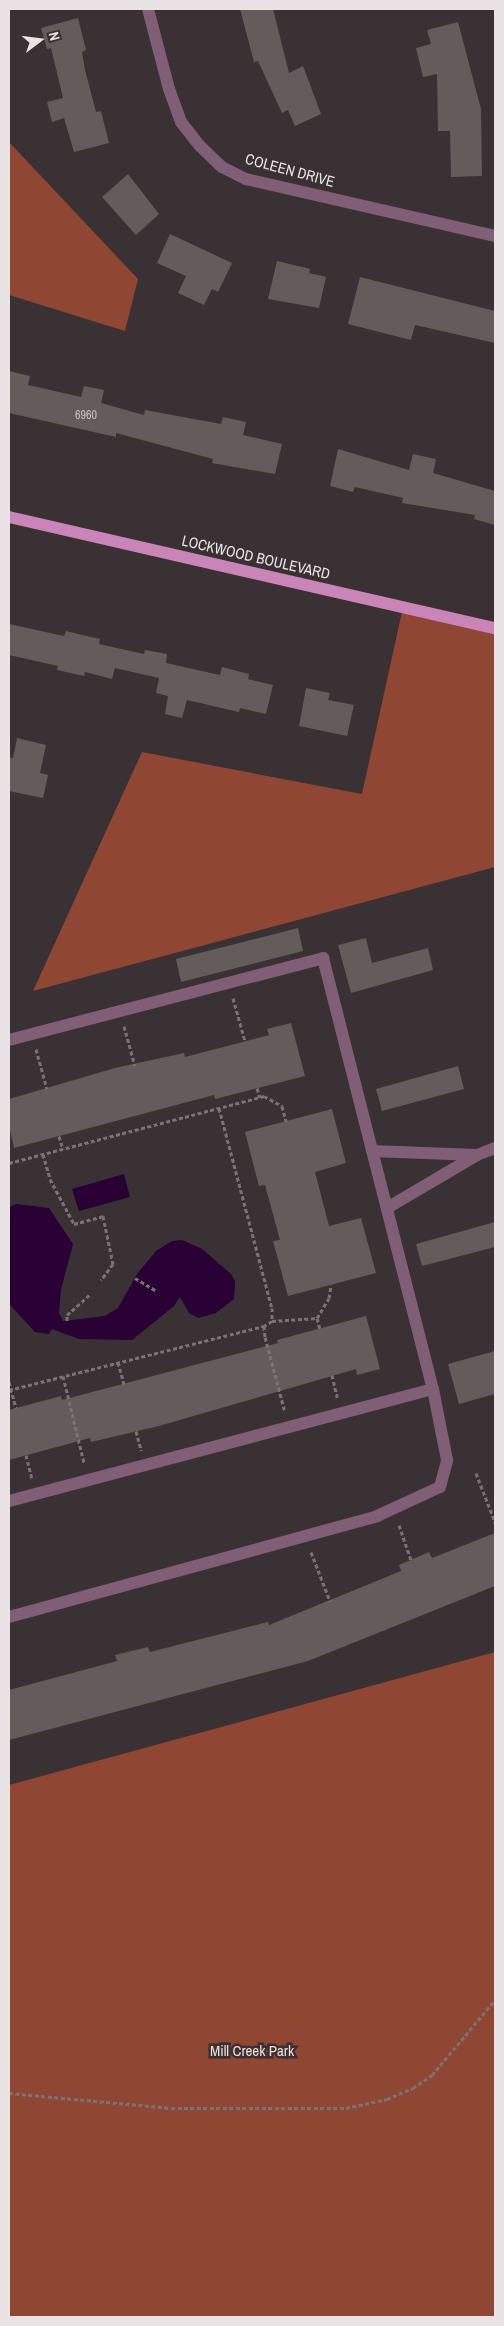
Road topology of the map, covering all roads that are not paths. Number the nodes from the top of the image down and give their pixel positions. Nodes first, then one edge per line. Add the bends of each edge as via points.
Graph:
1 (148, 9) edge
2 (495, 236) edge
3 (9, 517) edge
4 (495, 628) edge
5 (9, 1040) edge
6 (495, 1148) edge
7 (372, 1151) junction
8 (477, 1155) junction
9 (387, 1208) junction
10 (433, 1389) junction
11 (9, 1501) edge
12 (9, 1617) edge

1 - 2 street, COLEEN DRIVE via 169,89 182,122 222,167 246,179
3 - 4 main road, LOCKWOOD BOULEVARD
5 - 7 street via 323,958
6 - 8 street
7 - 8 street
7 - 9 street
8 - 9 street
9 - 10 street
10 - 11 street
10 - 12 street via 447,1460 440,1487 392,1508 305,1536

